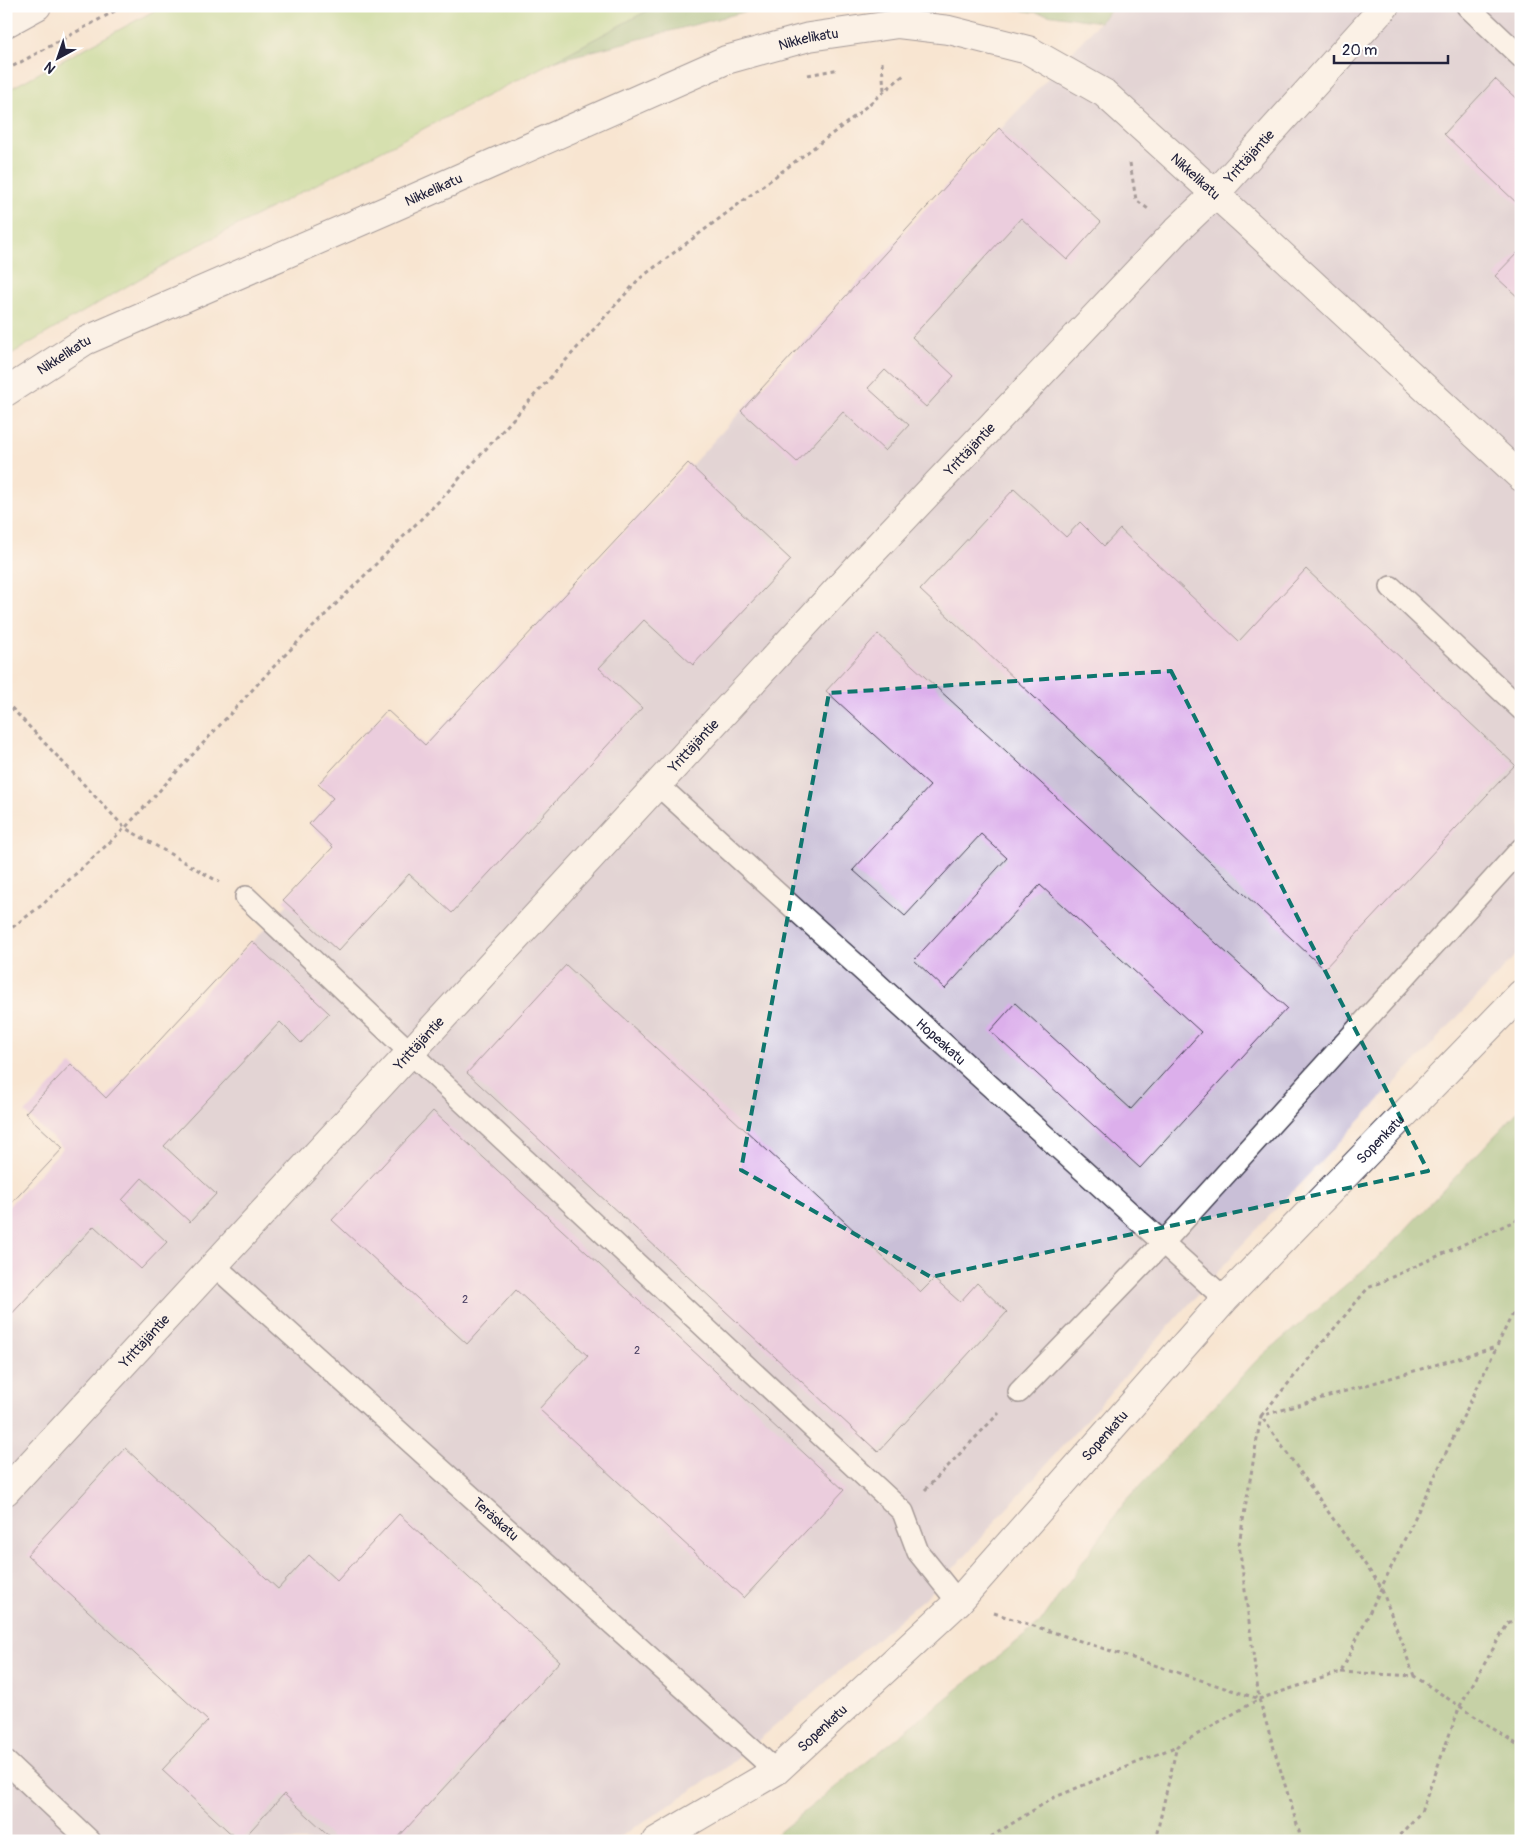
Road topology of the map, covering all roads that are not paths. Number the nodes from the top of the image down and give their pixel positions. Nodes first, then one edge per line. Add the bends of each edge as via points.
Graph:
1 (37, 6) edge
2 (1384, 6) edge
3 (1467, 6) edge
4 (6, 22) edge
5 (1521, 57) edge
6 (1215, 194) junction
7 (6, 392) edge
8 (1521, 478) edge
9 (1391, 587) dead end
10 (1521, 709) edge
11 (658, 785) junction
12 (1521, 849) edge
13 (246, 897) road end
14 (1521, 994) edge
15 (411, 1053) junction
16 (1163, 1243) junction
17 (215, 1266) junction
18 (1225, 1299) junction
19 (1019, 1392) road end
20 (6, 1491) edge
21 (958, 1602) junction
22 (6, 1762) edge
23 (776, 1771) junction
24 (90, 1841) edge
25 (656, 1841) edge

1 - 4 street
2 - 6 street, Yrittäjäntie
3 - 5 lane
6 - 7 street, Nikkelikatu via 1104,93 1028,50 949,30 898,24 808,37 726,60 85,341
6 - 8 street, Nikkelikatu
6 - 11 street, Yrittäjäntie via 1177,230 859,566
9 - 10 lane
11 - 15 street, Yrittäjäntie
11 - 16 lane, Hopeakatu
12 - 16 lane
13 - 15 lane
14 - 18 street, Sopenkatu
15 - 17 street, Yrittäjäntie
15 - 21 lane via 904,1512 918,1552
16 - 18 lane, Hopeakatu
16 - 19 lane
17 - 20 street, Yrittäjäntie
17 - 23 lane, Teräskatu
18 - 21 street, Sopenkatu
21 - 23 street, Sopenkatu
22 - 24 lane
23 - 25 street, Sopenkatu

